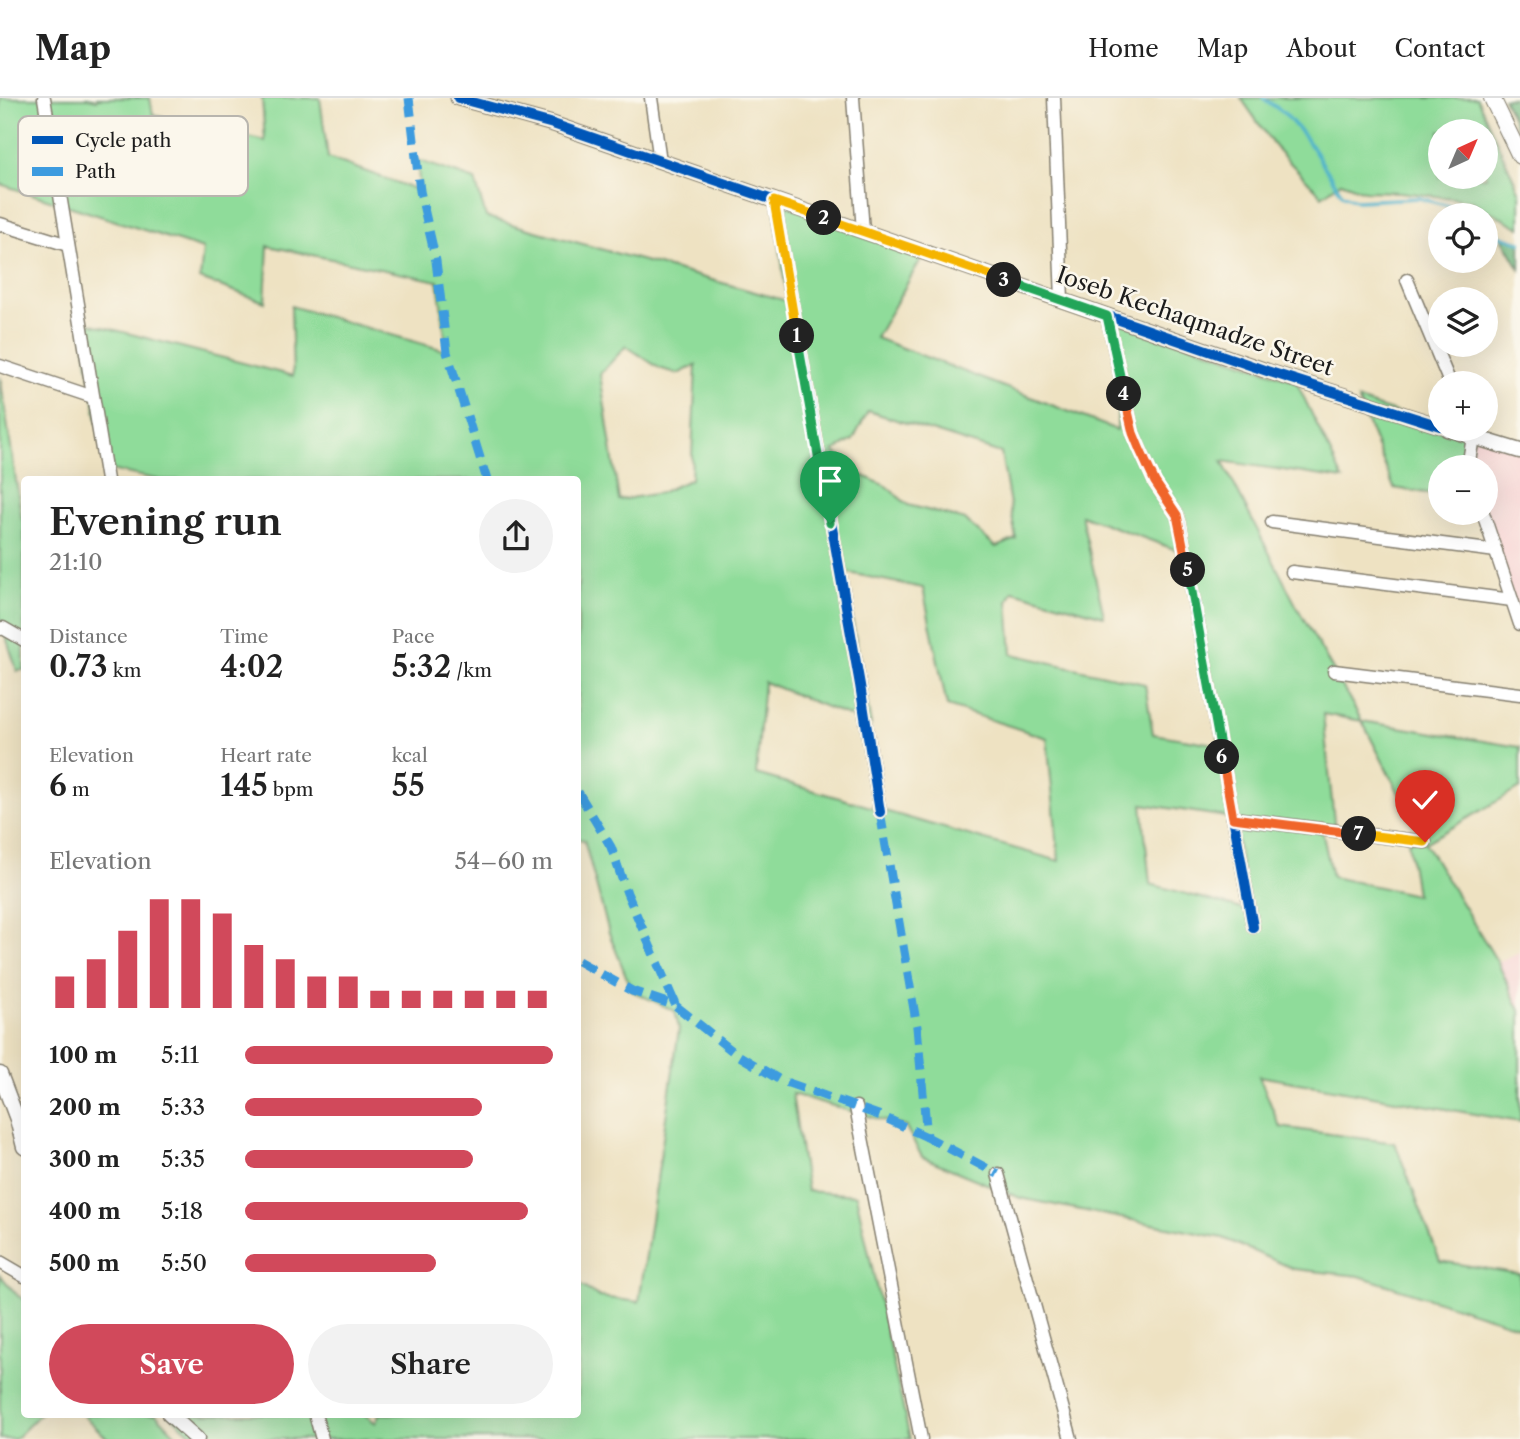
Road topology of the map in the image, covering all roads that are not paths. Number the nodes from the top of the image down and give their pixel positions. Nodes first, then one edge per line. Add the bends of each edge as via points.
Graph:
1 (44, 98) edge
2 (651, 98) edge
3 (853, 98) edge
4 (1054, 98) edge
5 (1492, 98) edge
6 (463, 99) edge
7 (47, 116) edge
8 (1520, 156) edge
9 (660, 161) junction
10 (60, 196) edge
11 (774, 201) junction
12 (0, 224) edge
13 (863, 231) junction
14 (68, 245) junction
15 (1407, 280) dead end
16 (1062, 300) junction
17 (1107, 316) junction
18 (0, 366) edge
19 (1445, 371) edge
20 (93, 397) junction
21 (1428, 422) edge
22 (1493, 441) edge
23 (1520, 451) edge
24 (106, 476) edge
25 (1272, 522) dead end
26 (1487, 525) edge
27 (1496, 551) junction
28 (1292, 572) dead end
29 (1512, 600) junction
30 (1520, 624) edge
31 (1, 625) edge
32 (21, 638) edge
33 (1334, 671) dead end
34 (1520, 694) edge
35 (880, 812) dead end
36 (1233, 818) junction
37 (1425, 842) dead end
38 (1253, 927) dead end
39 (0, 1073) edge
40 (856, 1107) dead end
41 (21, 1135) edge
42 (998, 1174) dead end
43 (0, 1262) edge
44 (21, 1274) edge
45 (173, 1418) edge
46 (316, 1418) edge
47 (197, 1439) edge
48 (322, 1439) edge
49 (921, 1439) edge
50 (1071, 1439) edge

1 - 7 street
2 - 9 street
3 - 13 street
4 - 16 street
5 - 8 main road
6 - 9 street, Ioseb Kechaqmadze Street
9 - 11 street, Ioseb Kechaqmadze Street
10 - 14 street
11 - 13 street, Ioseb Kechaqmadze Street
11 - 35 street
12 - 14 street
13 - 16 street, Ioseb Kechaqmadze Street
14 - 20 street
15 - 19 street
16 - 17 street, Ioseb Kechaqmadze Street
17 - 21 street, Ioseb Kechaqmadze Street
17 - 36 street via 1133,433 1180,524
18 - 20 street
20 - 24 street
22 - 23 street
25 - 27 street
26 - 27 street
27 - 29 street
28 - 29 street
29 - 30 street
31 - 32 street
33 - 34 street
36 - 37 street
36 - 38 street
39 - 41 street
40 - 49 street
42 - 50 street
43 - 44 street
45 - 47 street
46 - 48 street

